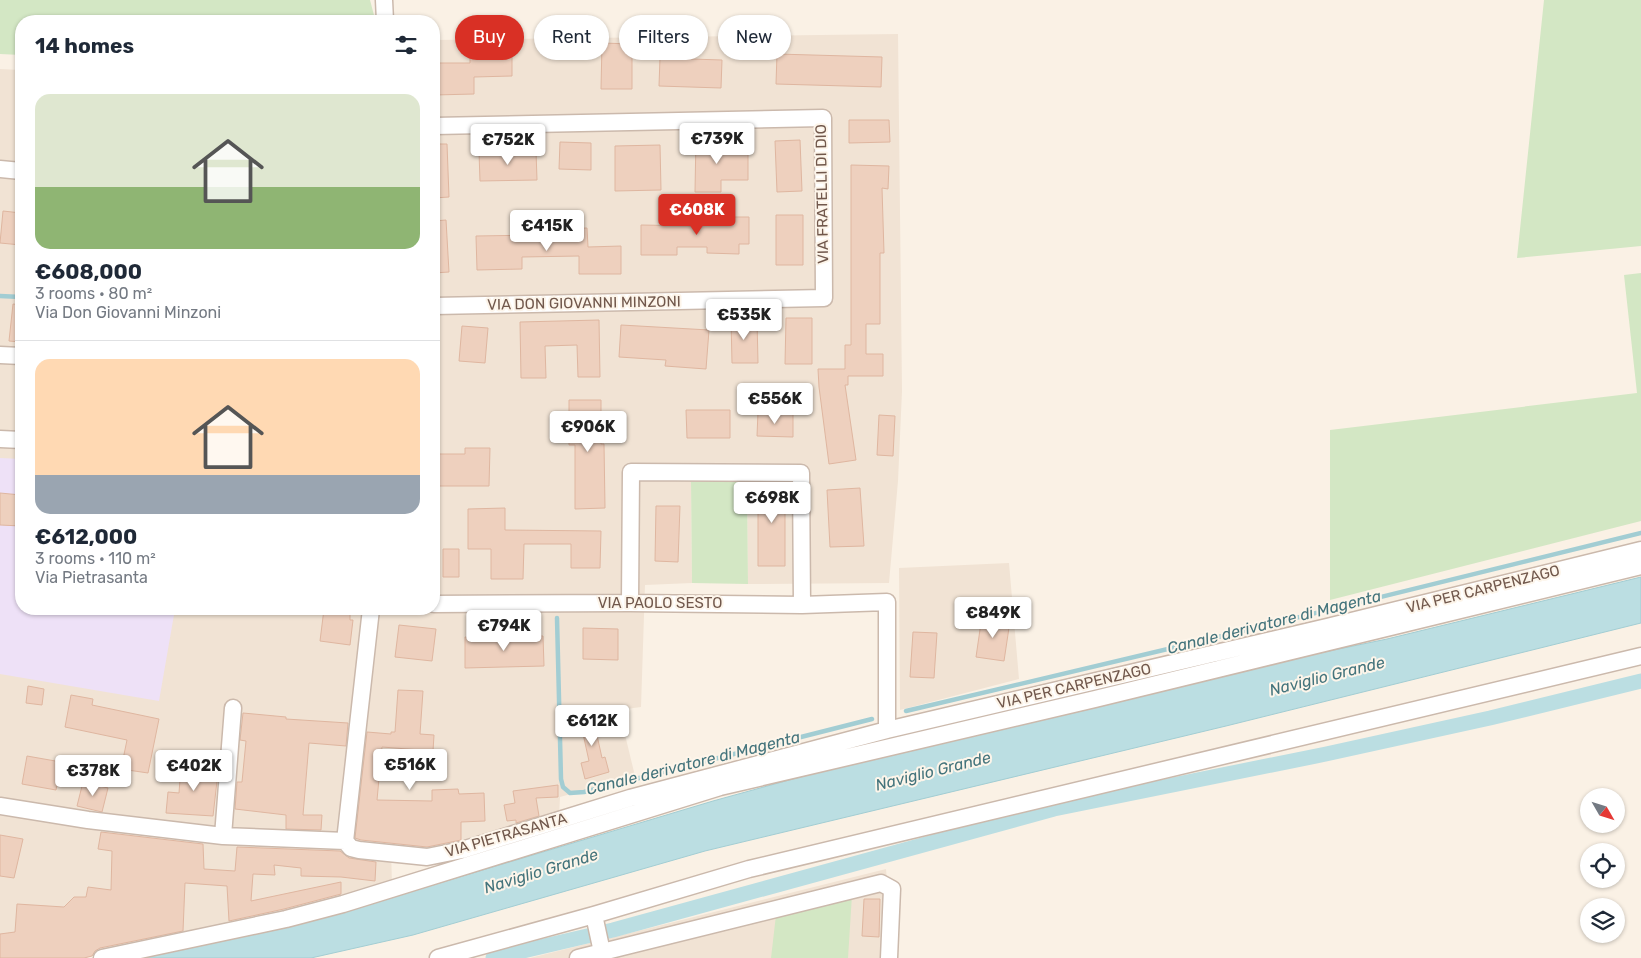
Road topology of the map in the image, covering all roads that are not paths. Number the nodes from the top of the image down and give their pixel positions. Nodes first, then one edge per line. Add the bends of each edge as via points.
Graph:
1 (384, 0) edge
2 (385, 15) edge
3 (440, 126) edge
4 (0, 169) edge
5 (15, 170) edge
6 (824, 298) joint
7 (440, 306) edge
8 (0, 355) edge
9 (15, 356) edge
10 (0, 439) edge
11 (15, 440) edge
12 (1641, 550) edge
13 (1641, 566) edge
14 (630, 603) junction
15 (440, 604) edge
16 (802, 604) junction
17 (370, 615) edge
18 (1641, 656) edge
19 (233, 708) dead end
20 (886, 730) junction
21 (0, 806) edge
22 (224, 836) junction
23 (345, 841) junction
24 (594, 915) junction
25 (602, 955) edge
26 (102, 958) edge
27 (438, 958) edge
28 (578, 958) edge
29 (889, 958) edge

1 - 2 street
3 - 6 street, VIA FRATELLI DI DIO via 823,118
4 - 5 street
6 - 7 street, VIA DON GIOVANNI MINZONI
8 - 9 street
10 - 11 street
12 - 20 street, VIA PER CARPENZAGO
13 - 26 street via 720,787 343,904
14 - 15 street, VIA PAOLO SESTO
14 - 16 street, VIA PAOLO SESTO
14 - 16 street via 631,472 801,474
16 - 20 street, VIA PAOLO SESTO via 887,602
17 - 23 street
18 - 24 street via 749,869
19 - 22 street
20 - 23 street, VIA PIETRASANTA via 630,798 462,850 427,857 359,850 351,848
21 - 22 street, VIA PIETRASANTA
22 - 23 street, VIA PIETRASANTA
24 - 25 street
24 - 27 street
25 - 28 street
25 - 29 street via 881,883 892,889

